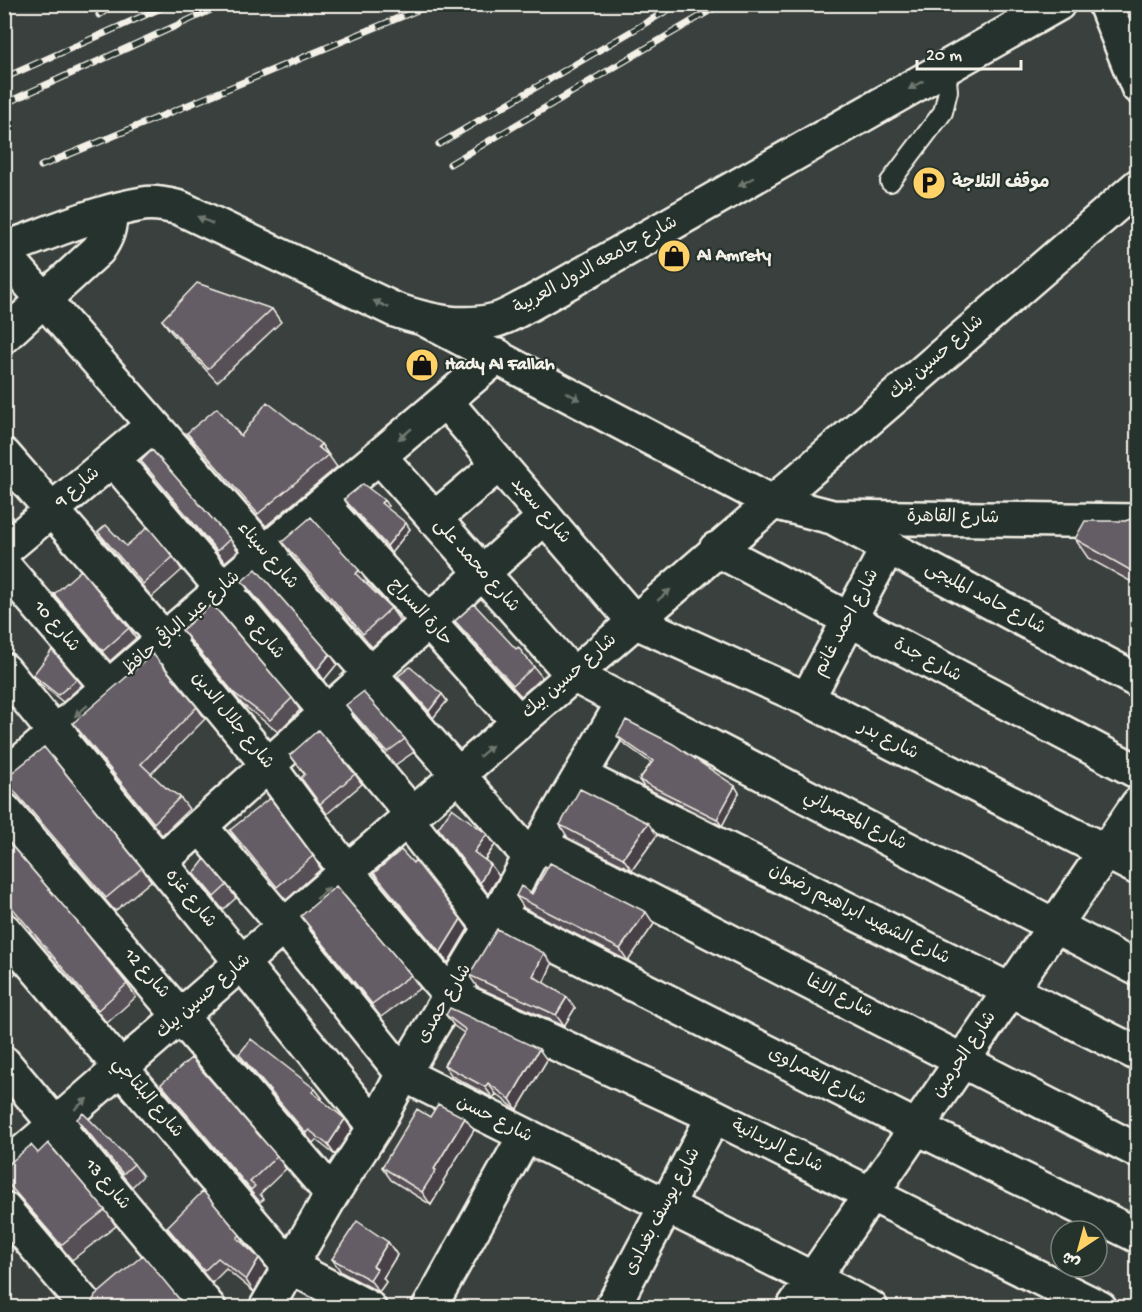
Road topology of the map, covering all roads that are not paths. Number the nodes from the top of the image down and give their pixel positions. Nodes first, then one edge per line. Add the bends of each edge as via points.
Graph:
1 (1058, 4) edge
2 (1105, 4) edge
3 (946, 68) junction
4 (1137, 87) edge
5 (890, 182) dead end
6 (1137, 186) edge
7 (110, 212) junction
8 (4, 249) edge
9 (4, 254) edge
10 (44, 300) junction
11 (428, 321) junction
12 (4, 336) edge
13 (498, 356) junction
14 (445, 401) junction
15 (153, 425) junction
16 (4, 455) edge
17 (379, 456) junction
18 (113, 459) junction
19 (499, 464) junction
20 (771, 501) junction
21 (322, 504) junction
22 (52, 510) junction
23 (545, 517) junction
24 (832, 517) junction
25 (434, 519) junction
26 (1137, 521) edge
27 (888, 547) junction
28 (716, 549) junction
29 (4, 550) edge
30 (264, 553) junction
31 (4, 566) edge
32 (483, 573) junction
33 (222, 589) junction
34 (849, 620) junction
35 (634, 621) junction
36 (428, 622) junction
37 (164, 639) junction
38 (4, 670) edge
39 (370, 674) junction
40 (573, 675) junction
41 (1137, 681) edge
42 (108, 687) junction
43 (807, 699) junction
44 (624, 701) junction
45 (327, 713) junction
46 (519, 722) junction
47 (56, 733) junction
48 (268, 765) junction
49 (1137, 772) edge
50 (458, 775) junction
51 (580, 776) junction
52 (4, 777) edge
53 (1137, 804) edge
54 (4, 810) edge
55 (410, 818) junction
56 (200, 826) junction
57 (535, 850) junction
58 (1104, 851) junction
59 (160, 862) junction
60 (1137, 868) edge
61 (346, 872) junction
62 (494, 922) junction
63 (1054, 925) junction
64 (285, 927) junction
65 (4, 930) edge
66 (243, 964) junction
67 (1137, 969) edge
68 (1010, 990) junction
69 (450, 994) junction
70 (182, 1016) junction
71 (1137, 1054) edge
72 (962, 1060) junction
73 (4, 1063) edge
74 (122, 1068) junction
75 (403, 1074) junction
76 (714, 1116) junction
77 (56, 1125) junction
78 (375, 1127) junction
79 (916, 1127) junction
80 (525, 1136) junction
81 (1137, 1151) edge
82 (4, 1169) edge
83 (871, 1193) junction
84 (332, 1194) junction
85 (666, 1206) junction
86 (4, 1209) edge
87 (1137, 1236) edge
88 (289, 1266) junction
89 (813, 1278) junction
90 (88, 1308) edge
91 (209, 1308) edge
92 (266, 1308) edge
93 (369, 1308) edge
94 (429, 1308) edge
95 (612, 1308) edge
96 (793, 1308) edge
97 (871, 1308) edge
98 (1100, 1308) edge

1 - 3 street, شارع جامعه الدول العربية
2 - 4 street
3 - 5 lane via 948,91 943,112
3 -> 11 street, شارع جامعه الدول العربية via 530,304 496,320 462,324
6 - 20 street, شارع حسين بيك
7 - 8 street, شارع جامعه الدول العربية
7 - 10 street via 110,226 98,250
11 -> 7 street, شارع جامعه الدول العربية via 395,310 180,208 144,204
9 - 10 street, شارع سيناء
10 - 12 street
10 - 15 street, شارع سيناء
11 - 13 street, شارع القاهرة
13 - 14 street, شارع عبد الباقي حافظ
13 -> 20 street, شارع القاهرة
14 -> 17 street, شارع عبد الباقي حافظ
14 - 19 street, شارع سعيد
15 - 18 street, شارع 9
15 - 30 street, شارع سيناء
16 - 22 street, شارع جلال الدين
17 - 21 street, شارع عبد الباقي حافظ
17 - 25 street, شارع محمد على
18 - 22 street, شارع 9
18 - 33 street, شارع 8
19 - 23 street, شارع سعيد
19 - 25 street
20 - 24 street, شارع القاهرة
20 - 28 street, شارع حسين بيك
21 - 30 street, شارع عبد الباقي حافظ
21 - 36 street, حارة السراج
22 - 29 street, شارع 9
22 - 37 street, شارع جلال الدين
23 - 32 street
23 - 35 street, شارع سعيد
24 - 26 street, شارع القاهرة
24 - 27 street, شارع حامد المليجى
25 - 32 street, شارع محمد على
27 - 34 street, شارع احمد غانم
27 - 41 street, شارع حامد المليجى
28 - 34 street, شارع جدة
35 -> 28 street, شارع حسين بيك
30 - 33 street, شارع عبد الباقي حافظ
30 - 39 street, شارع سيناء
31 - 42 street, شارع 10
32 - 36 street
32 - 40 street, شارع محمد على
33 - 37 street, شارع عبد الباقي حافظ
33 - 45 street, شارع 8
34 - 43 street, شارع احمد غانم
34 - 49 street, شارع جدة
35 - 40 street, شارع حسين بيك
35 - 43 street, شارع بدر
36 - 39 street
36 - 46 street, حارة السراج
37 - 42 street, شارع عبد الباقي حافظ
37 - 48 street, شارع جلال الدين
38 - 47 street, شارع غزه
39 - 45 street
39 - 50 street, شارع سيناء
40 - 44 street, شارع المعصراني
40 - 46 street, شارع حسين بيك
42 -> 47 street, شارع عبد الباقي حافظ
43 - 58 street, شارع بدر
44 - 51 street, شارع حمدى
44 - 63 street, شارع المعصراني
45 - 48 street
45 - 55 street, شارع 8
50 -> 46 street, شارع حسين بيك
47 - 52 street, شارع عبد الباقي حافظ
47 - 59 street, شارع غزه
48 - 56 street
48 - 61 street, شارع جلال الدين
50 - 55 street, شارع حسين بيك
50 - 57 street, شارع سيناء
51 - 57 street, شارع حمدى
51 - 68 street, شارع الشهيد ابراهيم رضوان
53 - 58 street, شارع الحرمين
54 - 70 street, شارع 12
55 - 61 street, شارع حسين بيك
55 - 62 street, شارع 8
56 - 59 street
56 - 64 street, شارع حسن
57 - 62 street, شارع حمدى
57 - 72 street, شارع الاغا
58 - 60 street, شارع بدر
58 - 63 street, شارع الحرمين
59 - 66 street, شارع غزه
64 -> 61 street, شارع حسين بيك
61 - 69 street, شارع جلال الدين
62 - 69 street, شارع حمدى
62 - 79 street, شارع الغمراوى
63 - 67 street, شارع المعصراني
63 - 68 street, شارع الحرمين
64 - 66 street, شارع حسين بيك
64 - 75 street, شارع حسن
65 - 74 street, شارع البلتاجي
66 - 70 street, شارع حسين بيك
66 - 78 street, شارع غزه
68 - 71 street, شارع الشهيد ابراهيم رضوان
68 - 72 street, شارع الحرمين
69 - 75 street, شارع حمدى
69 - 76 street, شارع الريدانية
70 - 74 street, شارع حسين بيك
70 - 84 street, شارع 12
72 - 79 street, شارع الحرمين
72 - 81 street, شارع الاغا
73 - 77 street, شارع 13
77 -> 74 street, شارع حسين بيك
74 - 88 street, شارع البلتاجي
75 - 78 street, شارع حمدى
75 - 80 street, شارع حسن
76 - 83 street, شارع الريدانية
76 - 85 street, شارع يوسف بغدادى
77 - 82 street, شارع حسين بيك
77 - 91 street, شارع 13
78 - 84 street, شارع حمدى
79 - 83 street, شارع الحرمين
79 - 87 street, شارع الغمراوى
80 - 85 street, شارع حسن
80 - 94 street
83 - 89 street, شارع الحرمين
83 - 98 street, شارع الريدانية
84 - 88 street, شارع حمدى
85 - 89 street, شارع حسن
85 - 95 street, شارع يوسف بغدادى
86 - 90 street
88 - 92 street, شارع حمدى
88 - 93 street
89 - 96 street, شارع الحرمين
89 - 97 street, شارع حسن

